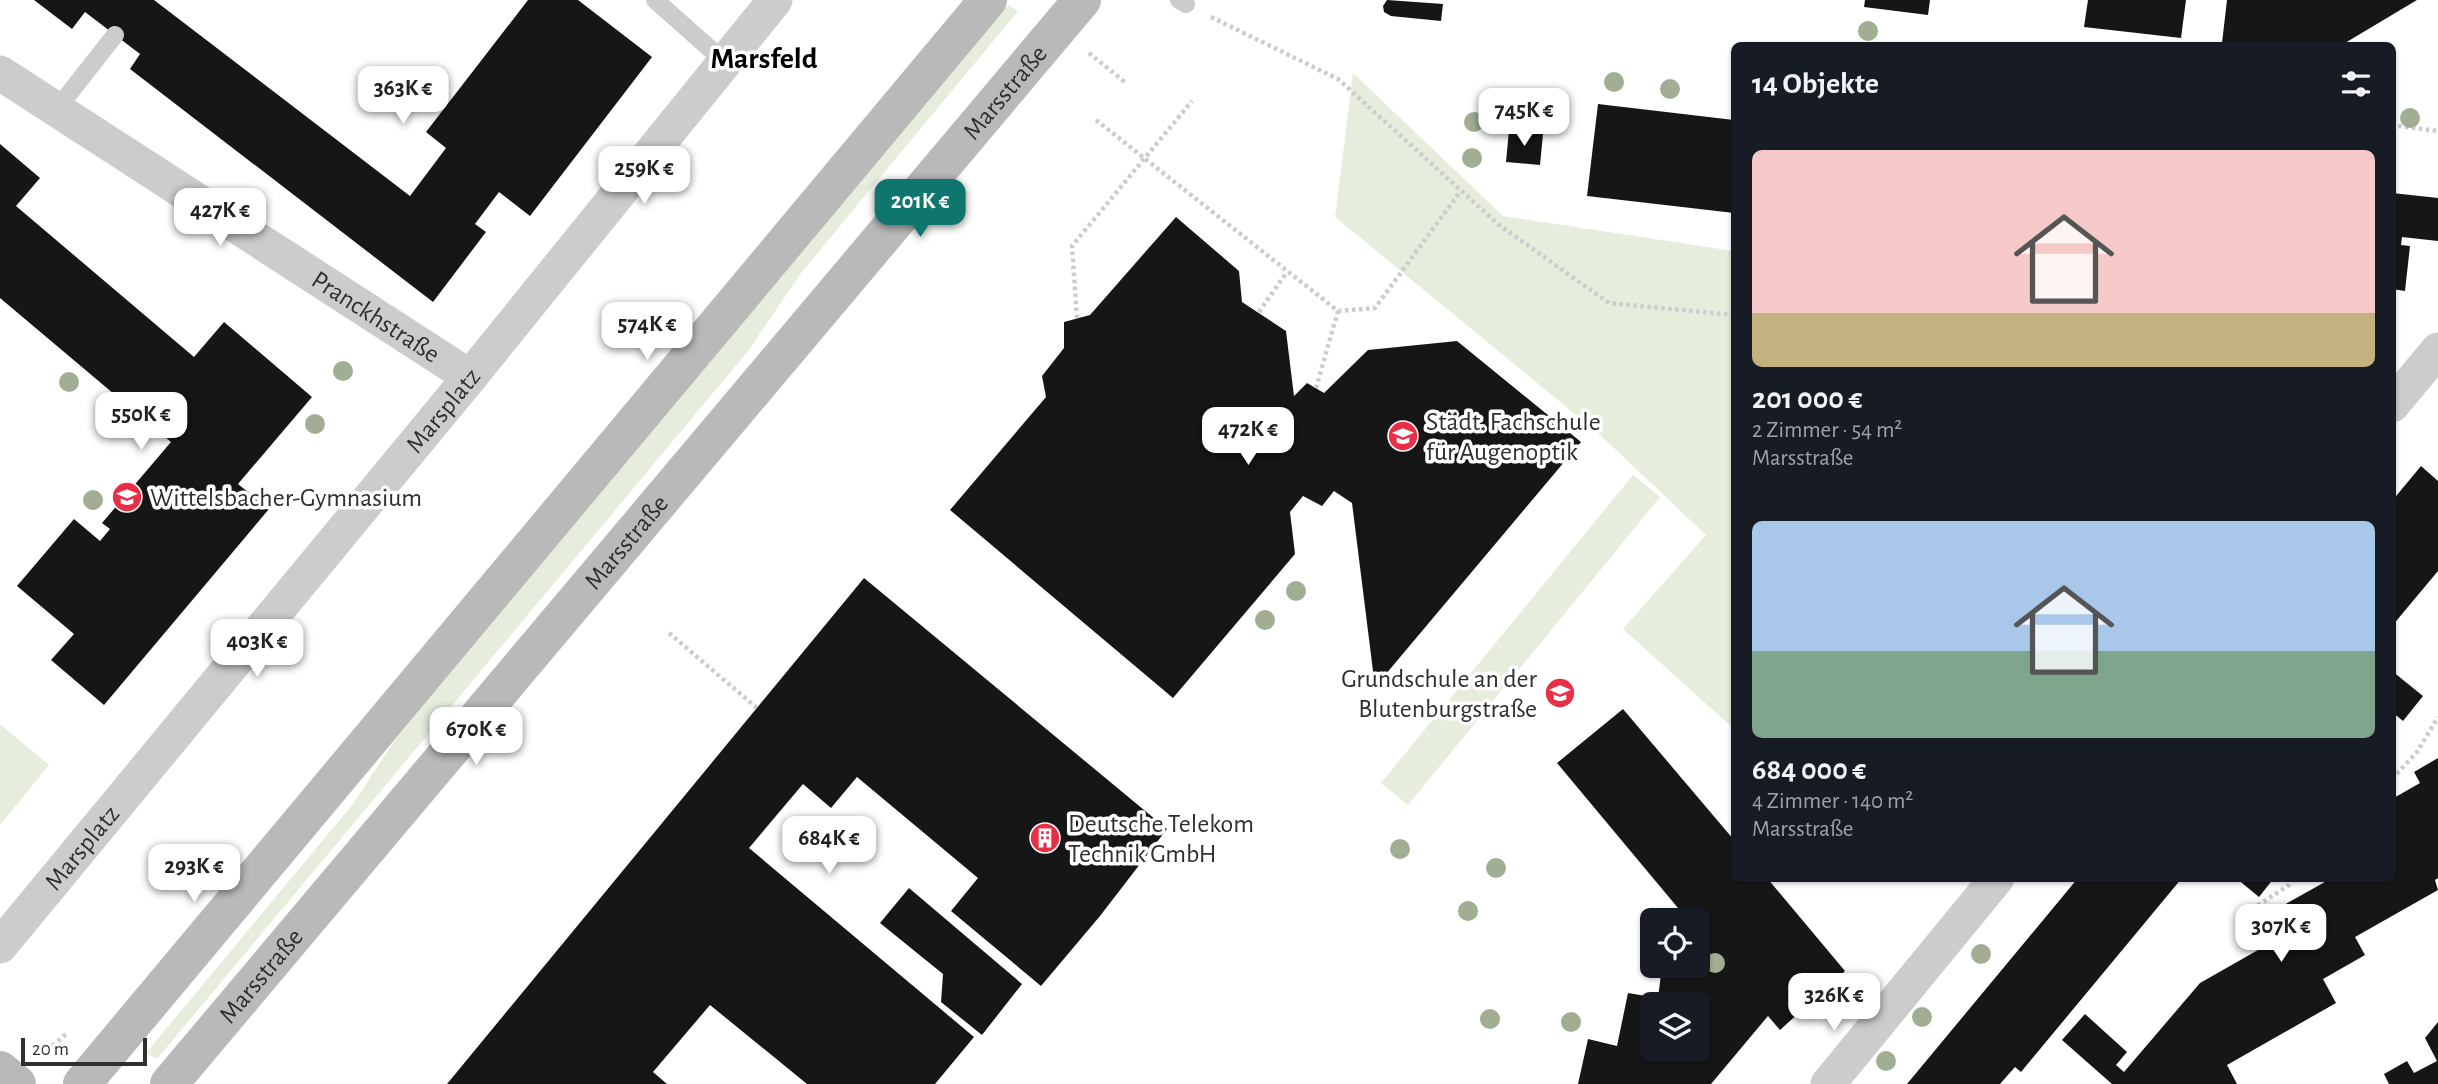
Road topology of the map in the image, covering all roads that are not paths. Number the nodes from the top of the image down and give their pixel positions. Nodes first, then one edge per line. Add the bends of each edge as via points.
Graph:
1 (655, 0) edge
2 (775, 0) edge
3 (988, 0) edge
4 (1082, 0) edge
5 (115, 35) dead end
6 (725, 62) junction
7 (0, 73) edge
8 (57, 109) junction
9 (2438, 350) edge
10 (470, 377) junction
11 (2396, 400) edge
12 (1994, 882) edge
13 (0, 946) edge
14 (82, 1084) edge
15 (169, 1084) edge
16 (1828, 1084) edge

1 - 6 lane
2 - 6 street, Marsplatz
3 - 14 main road
4 - 15 main road, Marsstraße
5 - 8 lane
6 - 10 street, Marsplatz
7 - 8 street, Pranckhstraße
8 - 10 street, Pranckhstraße
9 - 11 street
10 - 13 street, Marsplatz
12 - 16 street

